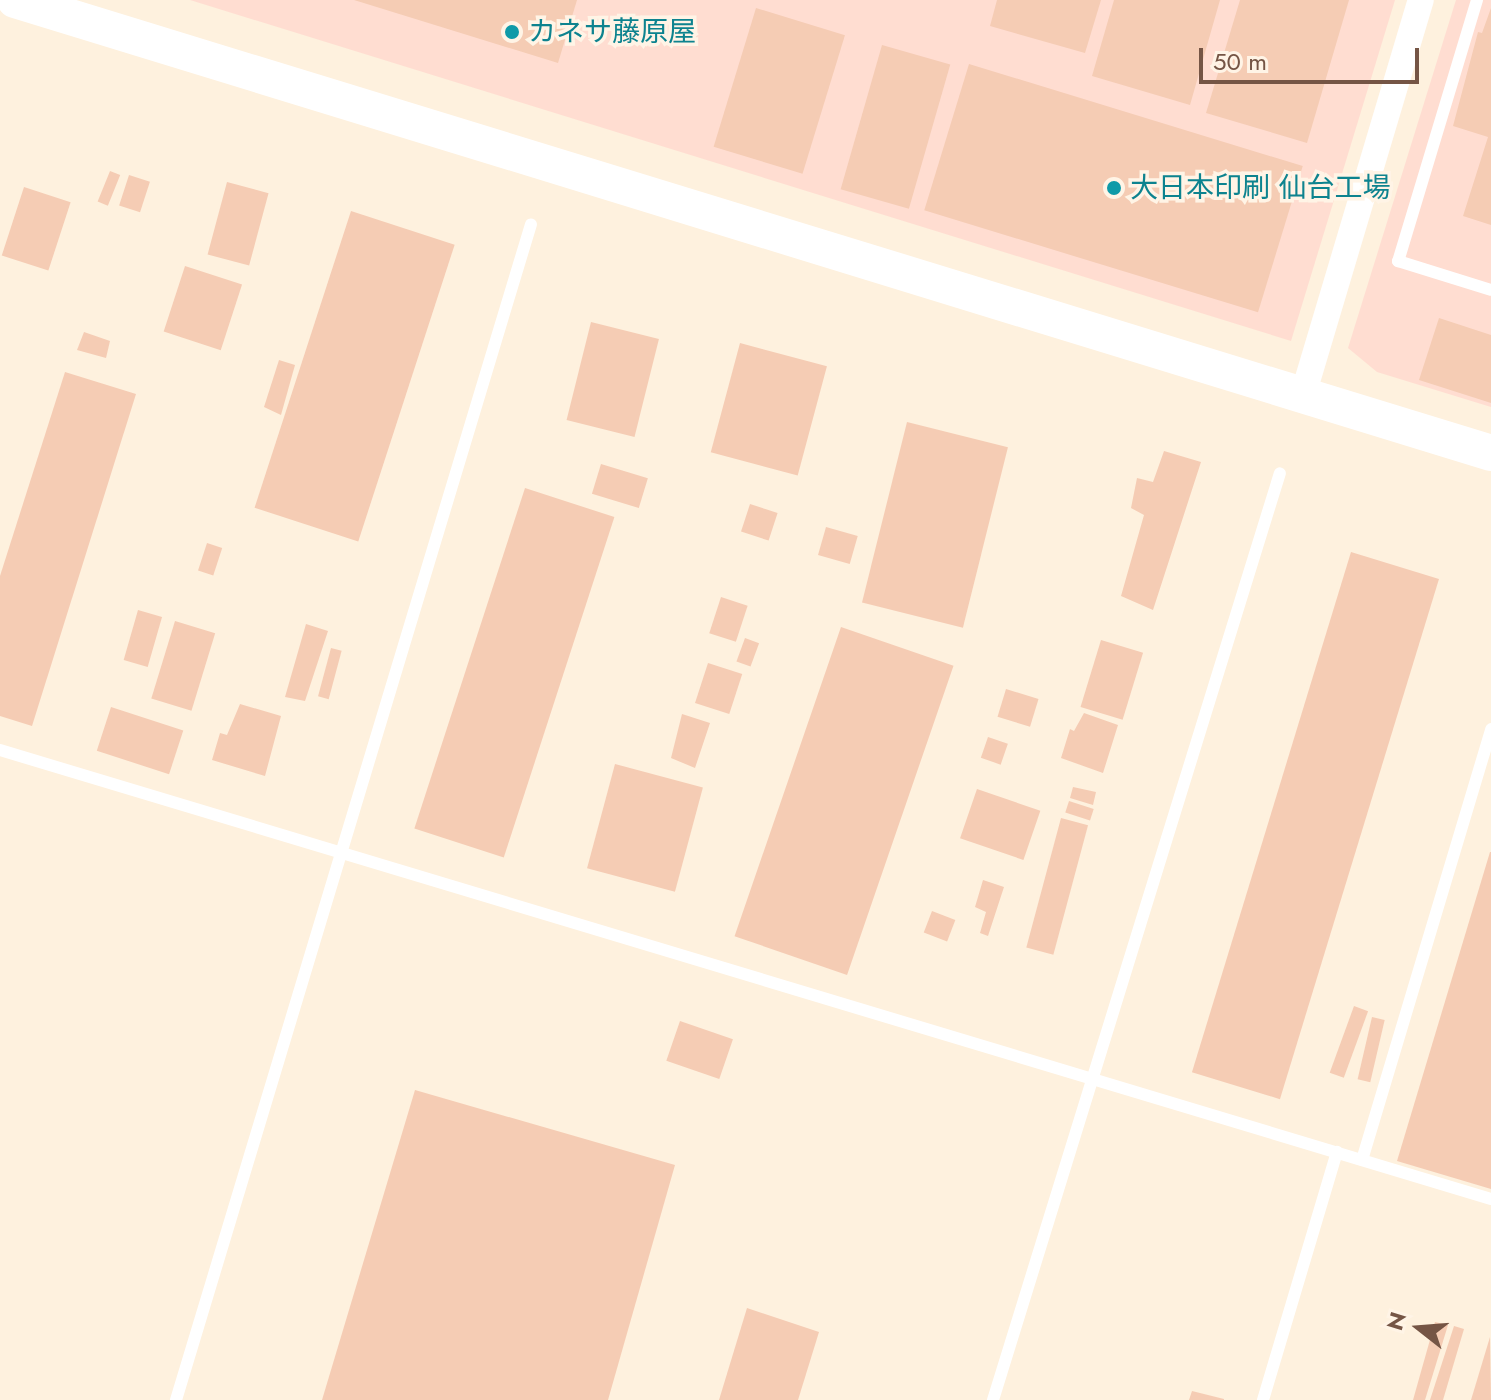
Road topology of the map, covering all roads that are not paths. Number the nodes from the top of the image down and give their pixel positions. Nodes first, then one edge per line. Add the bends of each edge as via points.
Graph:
1 (15, 0) edge
2 (1421, 0) edge
3 (1477, 0) edge
4 (531, 224) dead end
5 (1491, 290) edge
6 (1303, 395) junction
7 (1491, 453) edge
8 (1280, 473) dead end
9 (1491, 729) edge
10 (0, 750) edge
11 (342, 853) junction
12 (1093, 1079) junction
13 (1337, 1152) junction
14 (1362, 1160) junction
15 (1491, 1199) edge
16 (176, 1400) edge
17 (993, 1400) edge
18 (1263, 1400) edge

1 - 6 street
2 - 6 street
3 - 5 lane via 1398,261
4 - 11 lane
6 - 7 street
8 - 12 lane
9 - 14 lane
10 - 11 lane
11 - 12 lane
11 - 16 lane
12 - 13 lane
12 - 17 lane
13 - 14 lane
13 - 18 lane
14 - 15 lane

